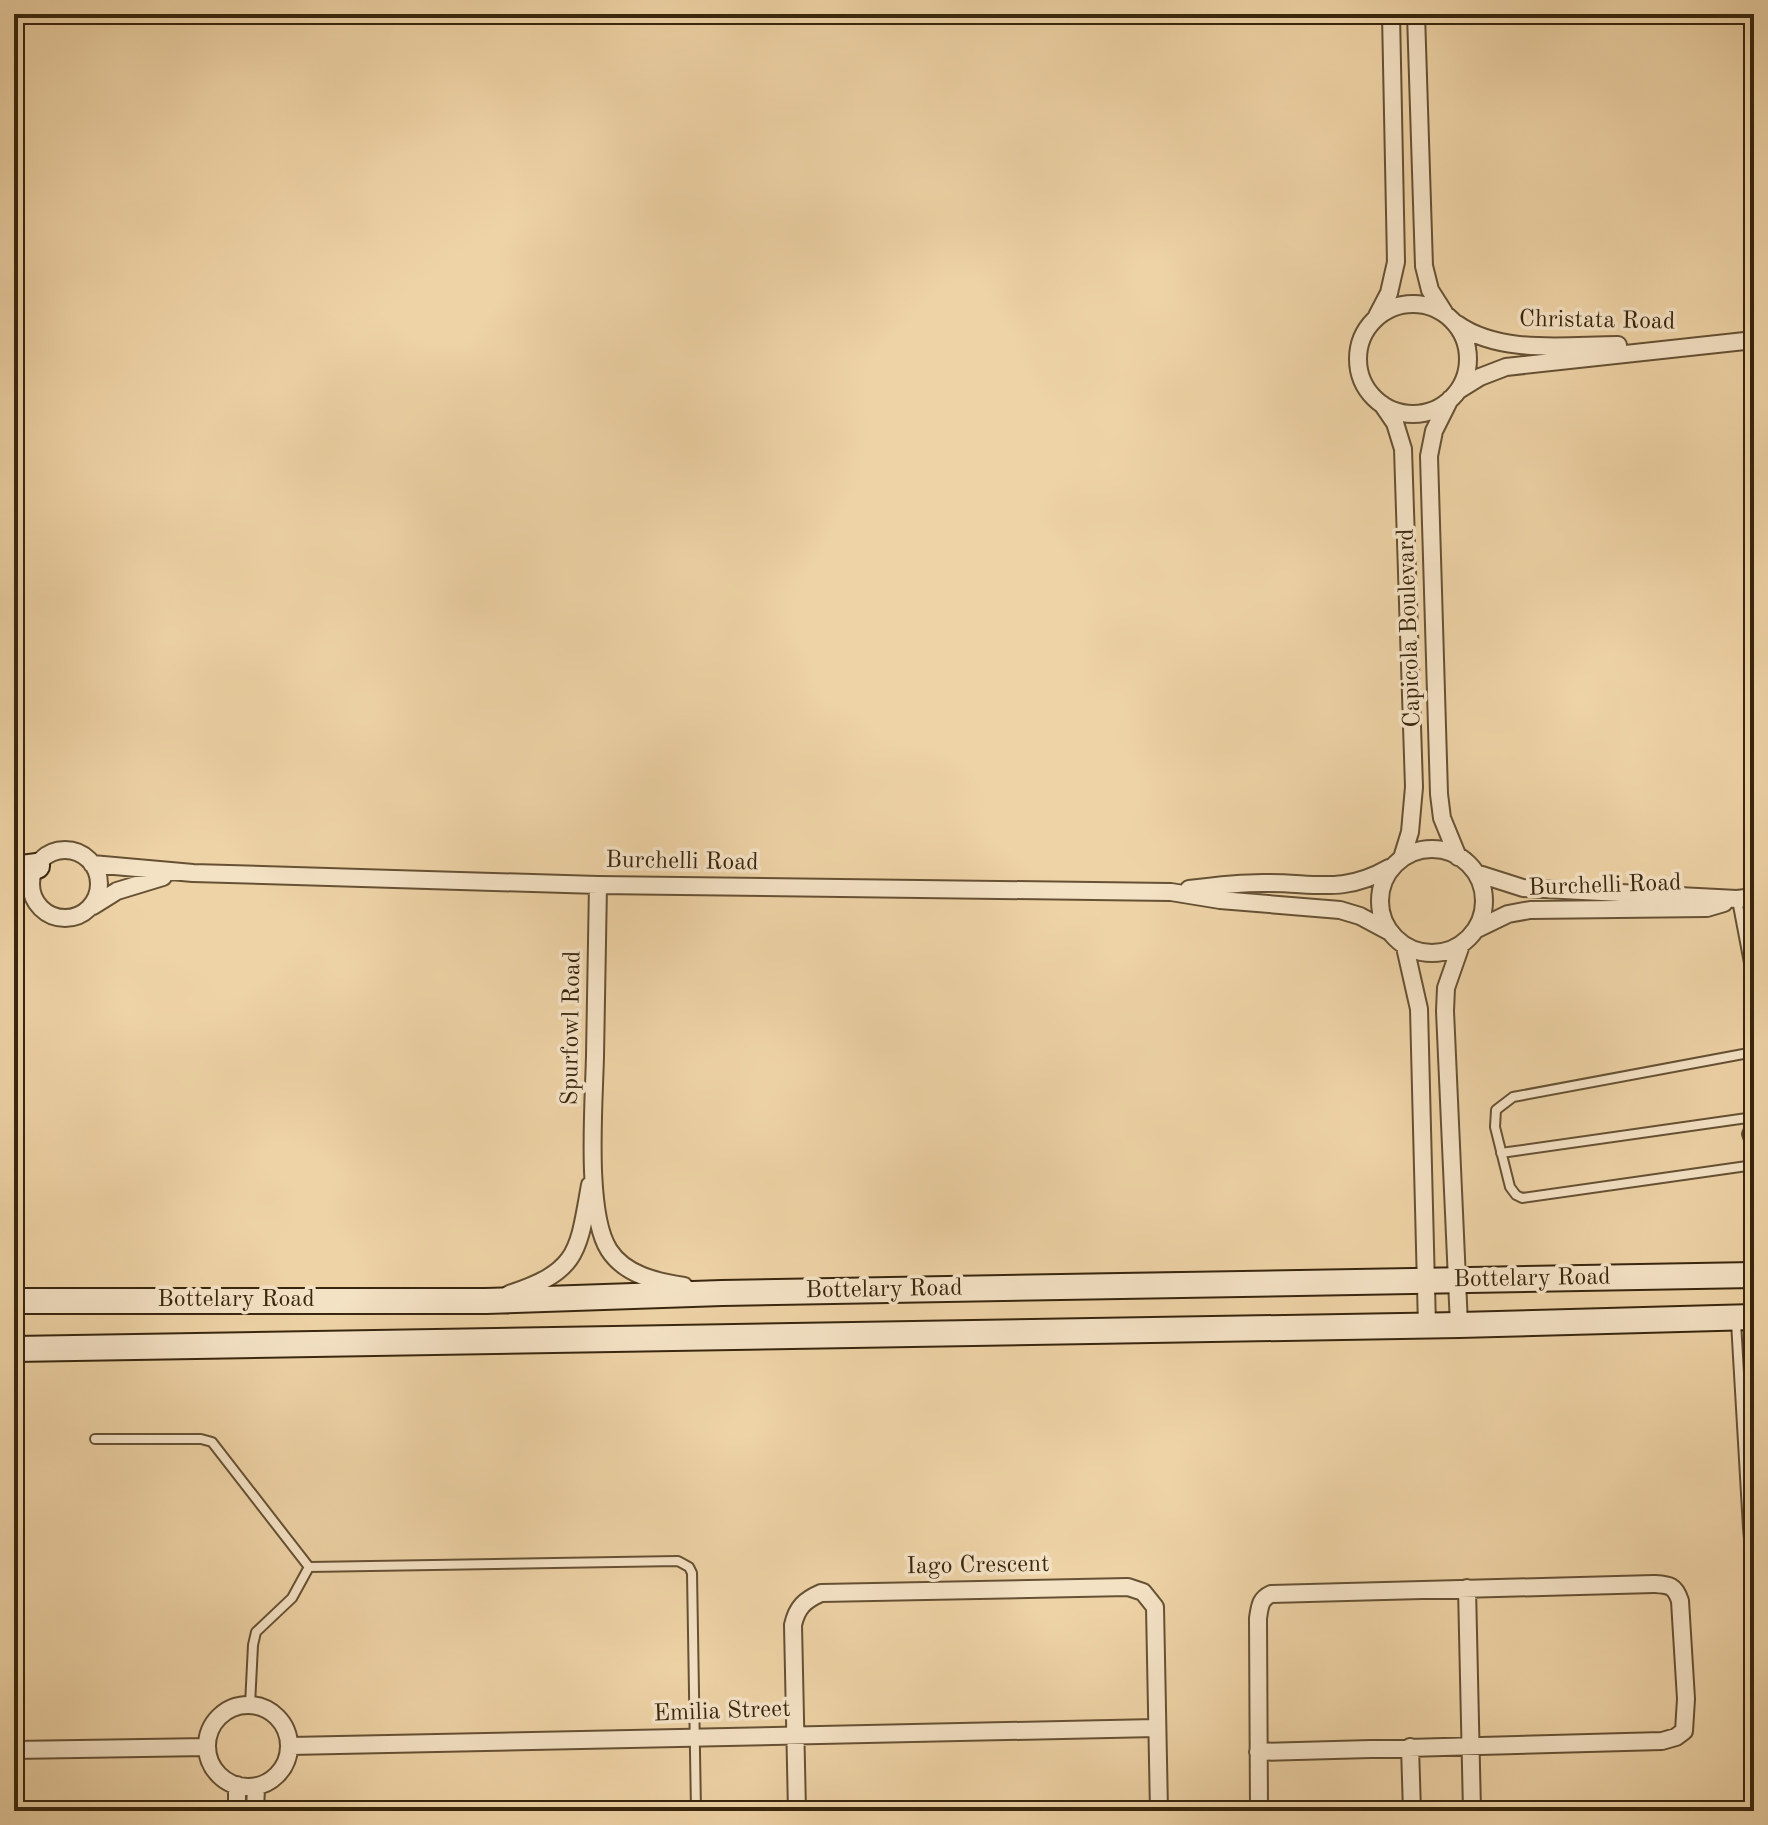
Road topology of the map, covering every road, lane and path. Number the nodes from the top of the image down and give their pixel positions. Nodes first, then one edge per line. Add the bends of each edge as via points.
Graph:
1 (1391, 14) edge
2 (1416, 14) edge
3 (1376, 318) junction
4 (1450, 318) junction
5 (1754, 340) edge
6 (1695, 346) junction
7 (1454, 395) junction
8 (1382, 404) junction
9 (1458, 857) junction
10 (1397, 862) junction
11 (92, 864) junction
12 (25, 868) edge
13 (193, 873) junction
14 (1476, 873) junction
15 (598, 885) junction
16 (1171, 892) junction
17 (1754, 897) edge
18 (1737, 899) junction
19 (91, 907) junction
20 (1477, 929) junction
21 (1388, 931) junction
22 (1461, 945) junction
23 (1405, 947) junction
24 (1754, 989) edge
25 (1754, 1052) edge
26 (1754, 1118) edge
27 (1501, 1153) junction
28 (1754, 1154) edge
29 (1754, 1165) edge
30 (593, 1172) junction
31 (1754, 1275) edge
32 (1458, 1280) junction
33 (1425, 1282) junction
34 (722, 1293) junction
35 (14, 1301) edge
36 (486, 1301) junction
37 (1745, 1317) edge
38 (1459, 1325) junction
39 (1427, 1326) junction
40 (14, 1349) edge
41 (95, 1439) dead end
42 (309, 1567) junction
43 (1467, 1588) junction
44 (1754, 1591) edge
45 (250, 1705) junction
46 (1156, 1728) junction
47 (796, 1734) junction
48 (694, 1738) junction
49 (290, 1746) junction
50 (207, 1747) junction
51 (1410, 1747) junction
52 (1472, 1747) junction
53 (14, 1750) edge
54 (1258, 1752) junction
55 (237, 1785) junction
56 (256, 1787) junction
57 (237, 1811) edge
58 (255, 1811) edge
59 (696, 1811) edge
60 (797, 1811) edge
61 (1159, 1811) edge
62 (1259, 1811) edge
63 (1412, 1811) edge
64 (1472, 1811) edge

1 - 3 street via 1396,262
2 - 4 street via 1424,266 1430,290
3 - 4 street via 1410,304 1435,308
3 - 8 street via 1362,338 1358,362 1365,386
4 - 6 street, Christata Road via 1488,340 1516,345
4 - 7 street via 1462,332 1468,356 1464,380
5 - 6 street, Christata Road
6 - 7 street, Christata Road via 1506,367
7 - 8 street via 1441,407 1417,414
7 - 9 street, Capicola Boulevard via 1434,431 1429,456 1439,794 1442,818
8 - 10 street, Capicola Boulevard via 1403,449 1414,787 1410,832
9 - 10 street via 1436,849
9 - 14 street
10 - 16 street, Burchelli Road via 1376,876 1341,887 1265,883
10 - 21 street via 1379,898
11 - 12 street via 64,851
11 - 13 street, Burchelli Road
11 - 19 street via 99,888
12 - 19 street via 41,908 50,915 72,918
13 - 15 street, Burchelli Road
13 - 19 street, Burchelli Road via 139,883
14 - 18 street, Burchelli Road via 1523,888
14 - 20 street via 1484,895
15 - 16 street, Burchelli Road
15 - 30 street, Spurfowl Road
16 - 21 street, Burchelli Road via 1340,910
17 - 18 street, Burchelli Road
18 - 20 street, Burchelli Road via 1707,908 1530,910
18 - 24 lane
20 - 22 street
21 - 23 street
22 - 23 street via 1427,954
22 - 32 street via 1446,988 1445,1011
23 - 33 street via 1419,1009
25 - 27 lane via 1513,1097 1496,1110
26 - 27 lane
26 - 28 lane via 1747,1134
27 - 29 lane via 1510,1187 1522,1198
30 - 34 street, Spurfowl Road via 601,1234 623,1266 668,1284
30 - 36 street, Spurfowl Road via 581,1238 568,1261 548,1280
31 - 32 main road, Bottelary Road
32 - 33 main road, Bottelary Road
32 - 38 street
33 - 34 main road, Bottelary Road
33 - 39 street
34 - 36 main road, Bottelary Road
35 - 36 main road, Bottelary Road
37 - 38 main road, Bottelary Road
37 - 44 lane
38 - 39 main road, Bottelary Road
39 - 40 main road, Bottelary Road
41 - 42 lane via 212,1442
42 - 45 lane via 292,1598 256,1632
42 - 48 lane via 678,1561 692,1573
43 - 52 street
43 - 52 street via 1671,1585 1680,1601 1686,1699 1684,1731 1662,1741
43 - 54 street via 1265,1597 1258,1618
45 - 49 street via 281,1721
45 - 50 street via 223,1713 208,1734
46 - 47 street, Emilia Street
46 - 47 street, Iago Crescent via 1155,1607 1143,1592 1128,1587 821,1593 809,1598 797,1610 793,1625
46 - 61 street, Iago Crescent
47 - 48 street, Emilia Street
47 - 60 street, Iago Crescent
48 - 49 street, Emilia Street
48 - 59 lane
49 - 56 street via 280,1772
50 - 53 street
50 - 55 street via 217,1773
51 - 52 street
51 - 54 street
51 - 63 street
52 - 64 street
54 - 62 street
55 - 56 street
55 - 57 street
56 - 58 street

